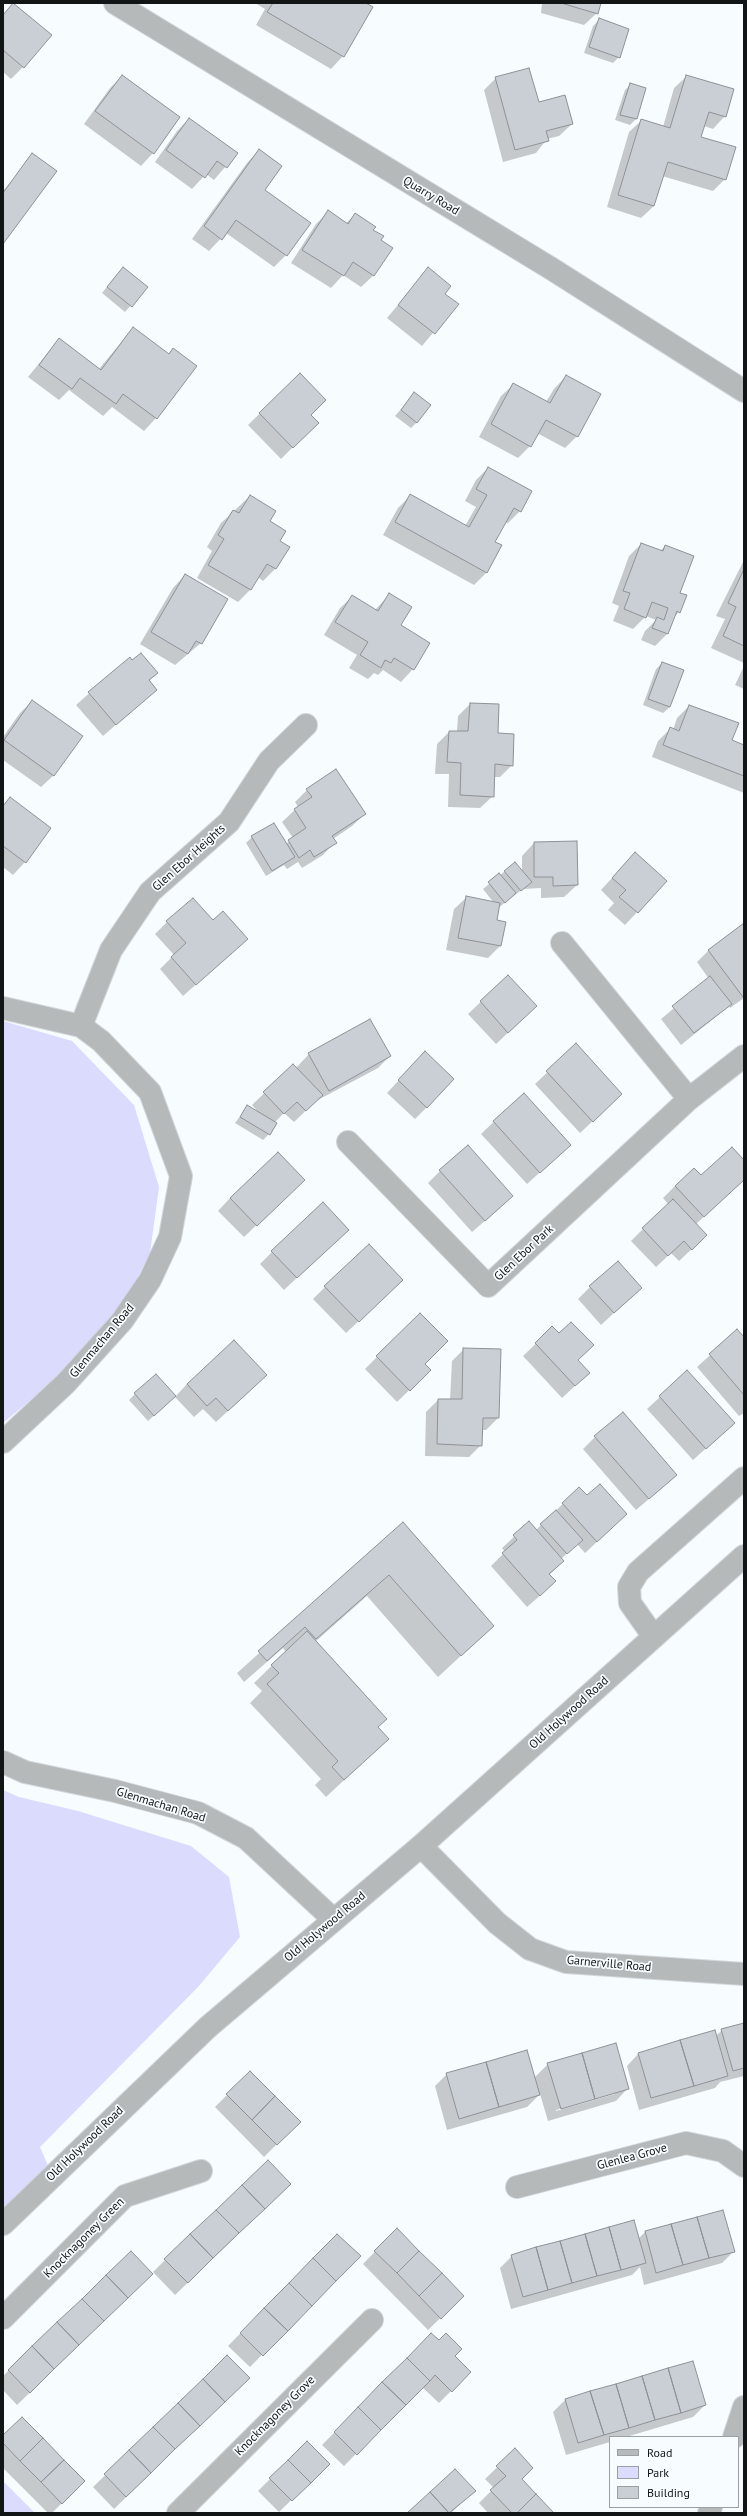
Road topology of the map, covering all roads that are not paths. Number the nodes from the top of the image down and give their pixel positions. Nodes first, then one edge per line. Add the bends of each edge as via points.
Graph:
1 (116, 3) edge
2 (744, 391) edge
3 (306, 725) dead end
4 (562, 943) dead end
5 (3, 1008) edge
6 (80, 1026) junction
7 (744, 1056) edge
8 (689, 1099) junction
9 (348, 1142) dead end
10 (3, 1442) edge
11 (744, 1478) edge
12 (744, 1556) edge
13 (654, 1637) junction
14 (3, 1762) edge
15 (421, 1846) junction
16 (334, 1920) junction
17 (744, 1974) edge
18 (744, 2166) edge
19 (200, 2171) dead end
20 (517, 2187) dead end
21 (3, 2224) edge
22 (3, 2318) edge
23 (372, 2320) dead end
24 (744, 2407) edge
25 (734, 2436) edge
26 (178, 2513) edge

1 - 2 street, Quarry Road via 552,269
3 - 6 street, Glen Ebor Heights via 269,761 229,822 150,892 111,950
4 - 8 street
5 - 6 street, Glenmachan Road
6 - 10 street, Glenmachan Road via 102,1041 150,1092 181,1176 170,1237 150,1280 122,1320 66,1383
7 - 8 street, Glen Ebor Park
8 - 9 street, Glen Ebor Park via 488,1286
11 - 13 street via 638,1572 629,1587 630,1603
12 - 13 street, Old Holywood Road
13 - 15 street, Old Holywood Road
14 - 16 street, Glenmachan Road via 25,1772 115,1790 198,1813 246,1838
15 - 16 street, Old Holywood Road
15 - 17 street, Garnerville Road via 497,1923 530,1949 566,1962
16 - 21 street, Old Holywood Road via 208,2027
18 - 20 street, Glenlea Grove via 723,2151 686,2143
19 - 22 street, Knocknagoney Green via 125,2196
23 - 26 street, Knocknagoney Grove
24 - 25 street

